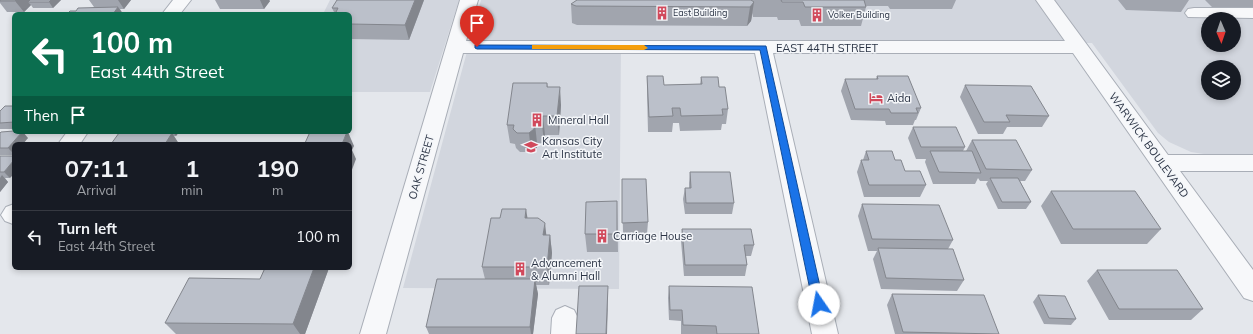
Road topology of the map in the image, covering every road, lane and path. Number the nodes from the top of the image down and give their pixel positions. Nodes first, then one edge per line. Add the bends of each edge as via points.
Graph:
1 (182, 0) edge
2 (470, 0) edge
3 (1045, 0) edge
4 (173, 12) edge
5 (1194, 13) dead end
6 (1253, 13) edge
7 (456, 47) junction
8 (1077, 47) junction
9 (763, 48) junction
10 (76, 134) edge
11 (70, 142) edge
12 (1162, 163) junction
13 (1253, 163) edge
14 (1253, 290) edge
15 (373, 334) edge
16 (825, 334) edge

1 - 4 street
2 - 7 street, OAK STREET
3 - 8 street, WARWICK BOULEVARD
5 - 6 street
7 - 9 street, EAST 44TH STREET
7 - 15 street, OAK STREET
8 - 9 street, EAST 44TH STREET
8 - 12 street, WARWICK BOULEVARD
9 - 16 street
10 - 11 street
12 - 13 street
12 - 14 street, WARWICK BOULEVARD

